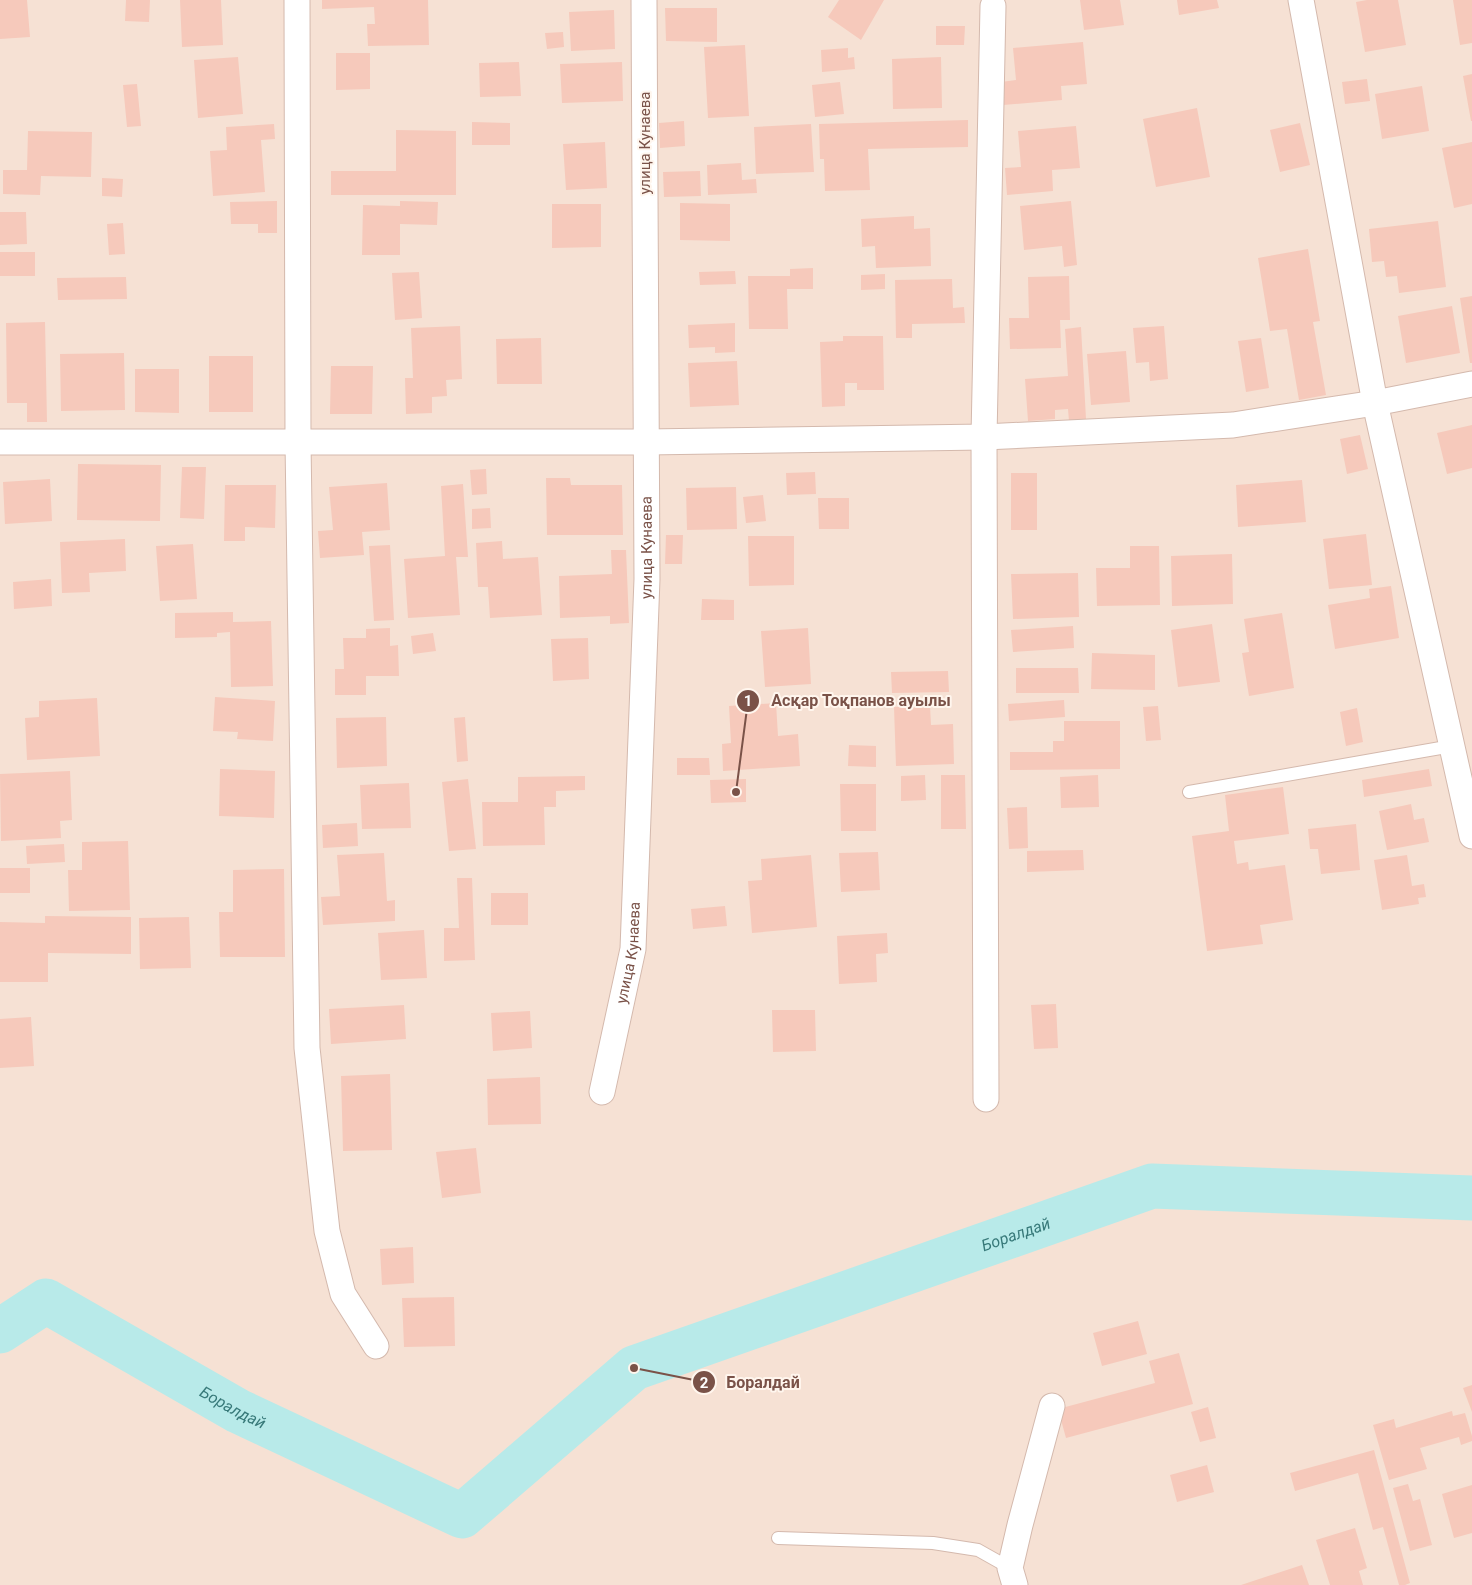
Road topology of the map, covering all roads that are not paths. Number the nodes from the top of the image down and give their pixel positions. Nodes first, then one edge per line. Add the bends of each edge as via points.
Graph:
1 (297, 0) edge
2 (644, 0) edge
3 (1301, 0) edge
4 (993, 6) dead end
5 (1472, 384) edge
6 (1376, 403) junction
7 (984, 437) junction
8 (0, 442) edge
9 (298, 442) junction
10 (646, 442) junction
11 (1452, 746) junction
12 (1190, 792) dead end
13 (1472, 836) edge
14 (602, 1092) dead end
15 (986, 1099) dead end
16 (376, 1346) dead end
17 (1052, 1406) dead end
18 (778, 1538) dead end
19 (1012, 1577) edge

1 - 9 street
2 - 10 street, улица Кунаева
3 - 6 street
4 - 7 street
5 - 6 street
6 - 7 street via 1232,425
6 - 11 street
7 - 10 street
7 - 15 street
8 - 9 street
9 - 10 street
9 - 16 street via 307,1048 327,1231 343,1294
10 - 14 street, улица Кунаева via 647,579 633,949
11 - 12 lane
11 - 13 street
17 - 19 street via 1020,1525
18 - 19 lane via 933,1543 978,1550

